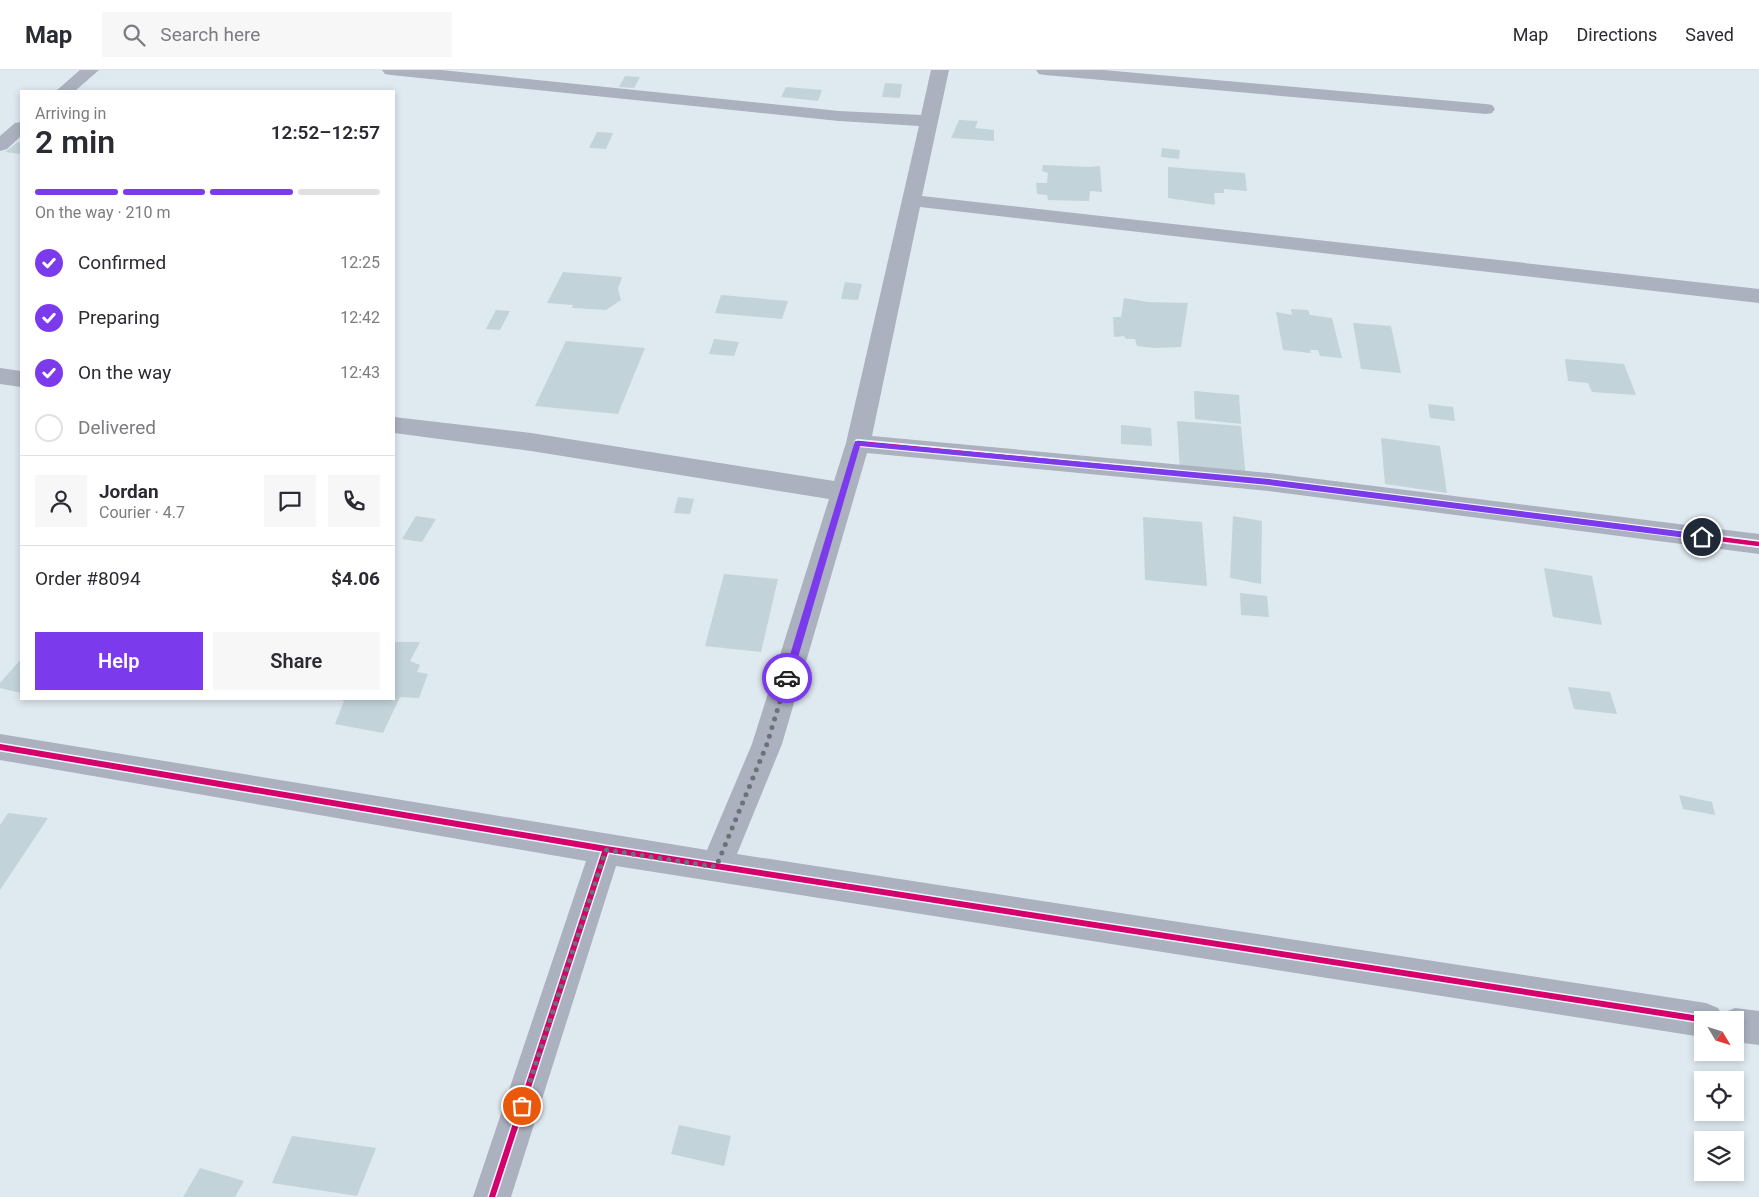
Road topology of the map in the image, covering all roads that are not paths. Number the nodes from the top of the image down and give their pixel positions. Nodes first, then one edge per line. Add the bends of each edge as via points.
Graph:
1 (90, 70) edge
2 (390, 70) edge
3 (940, 70) edge
4 (1045, 70) edge
5 (66, 90) edge
6 (1486, 109) dead end
7 (927, 122) junction
8 (20, 128) edge
9 (0, 145) edge
10 (910, 200) junction
11 (1759, 296) edge
12 (0, 376) edge
13 (20, 379) edge
14 (395, 425) edge
15 (858, 443) junction
16 (844, 492) junction
17 (1759, 544) edge
18 (0, 746) edge
19 (606, 850) junction
20 (716, 867) junction
21 (1694, 1018) edge
22 (1744, 1026) edge
23 (1759, 1028) edge
24 (492, 1197) edge

1 - 5 street
2 - 7 street via 839,116
3 - 7 street
4 - 6 street
7 - 10 street
8 - 9 street
10 - 11 street
10 - 15 street
12 - 13 street
14 - 16 street via 531,442
15 - 16 street
15 - 17 street via 1269,482
16 - 20 street via 767,744
18 - 19 street
19 - 20 street
19 - 24 street
20 - 21 street
22 - 23 street

